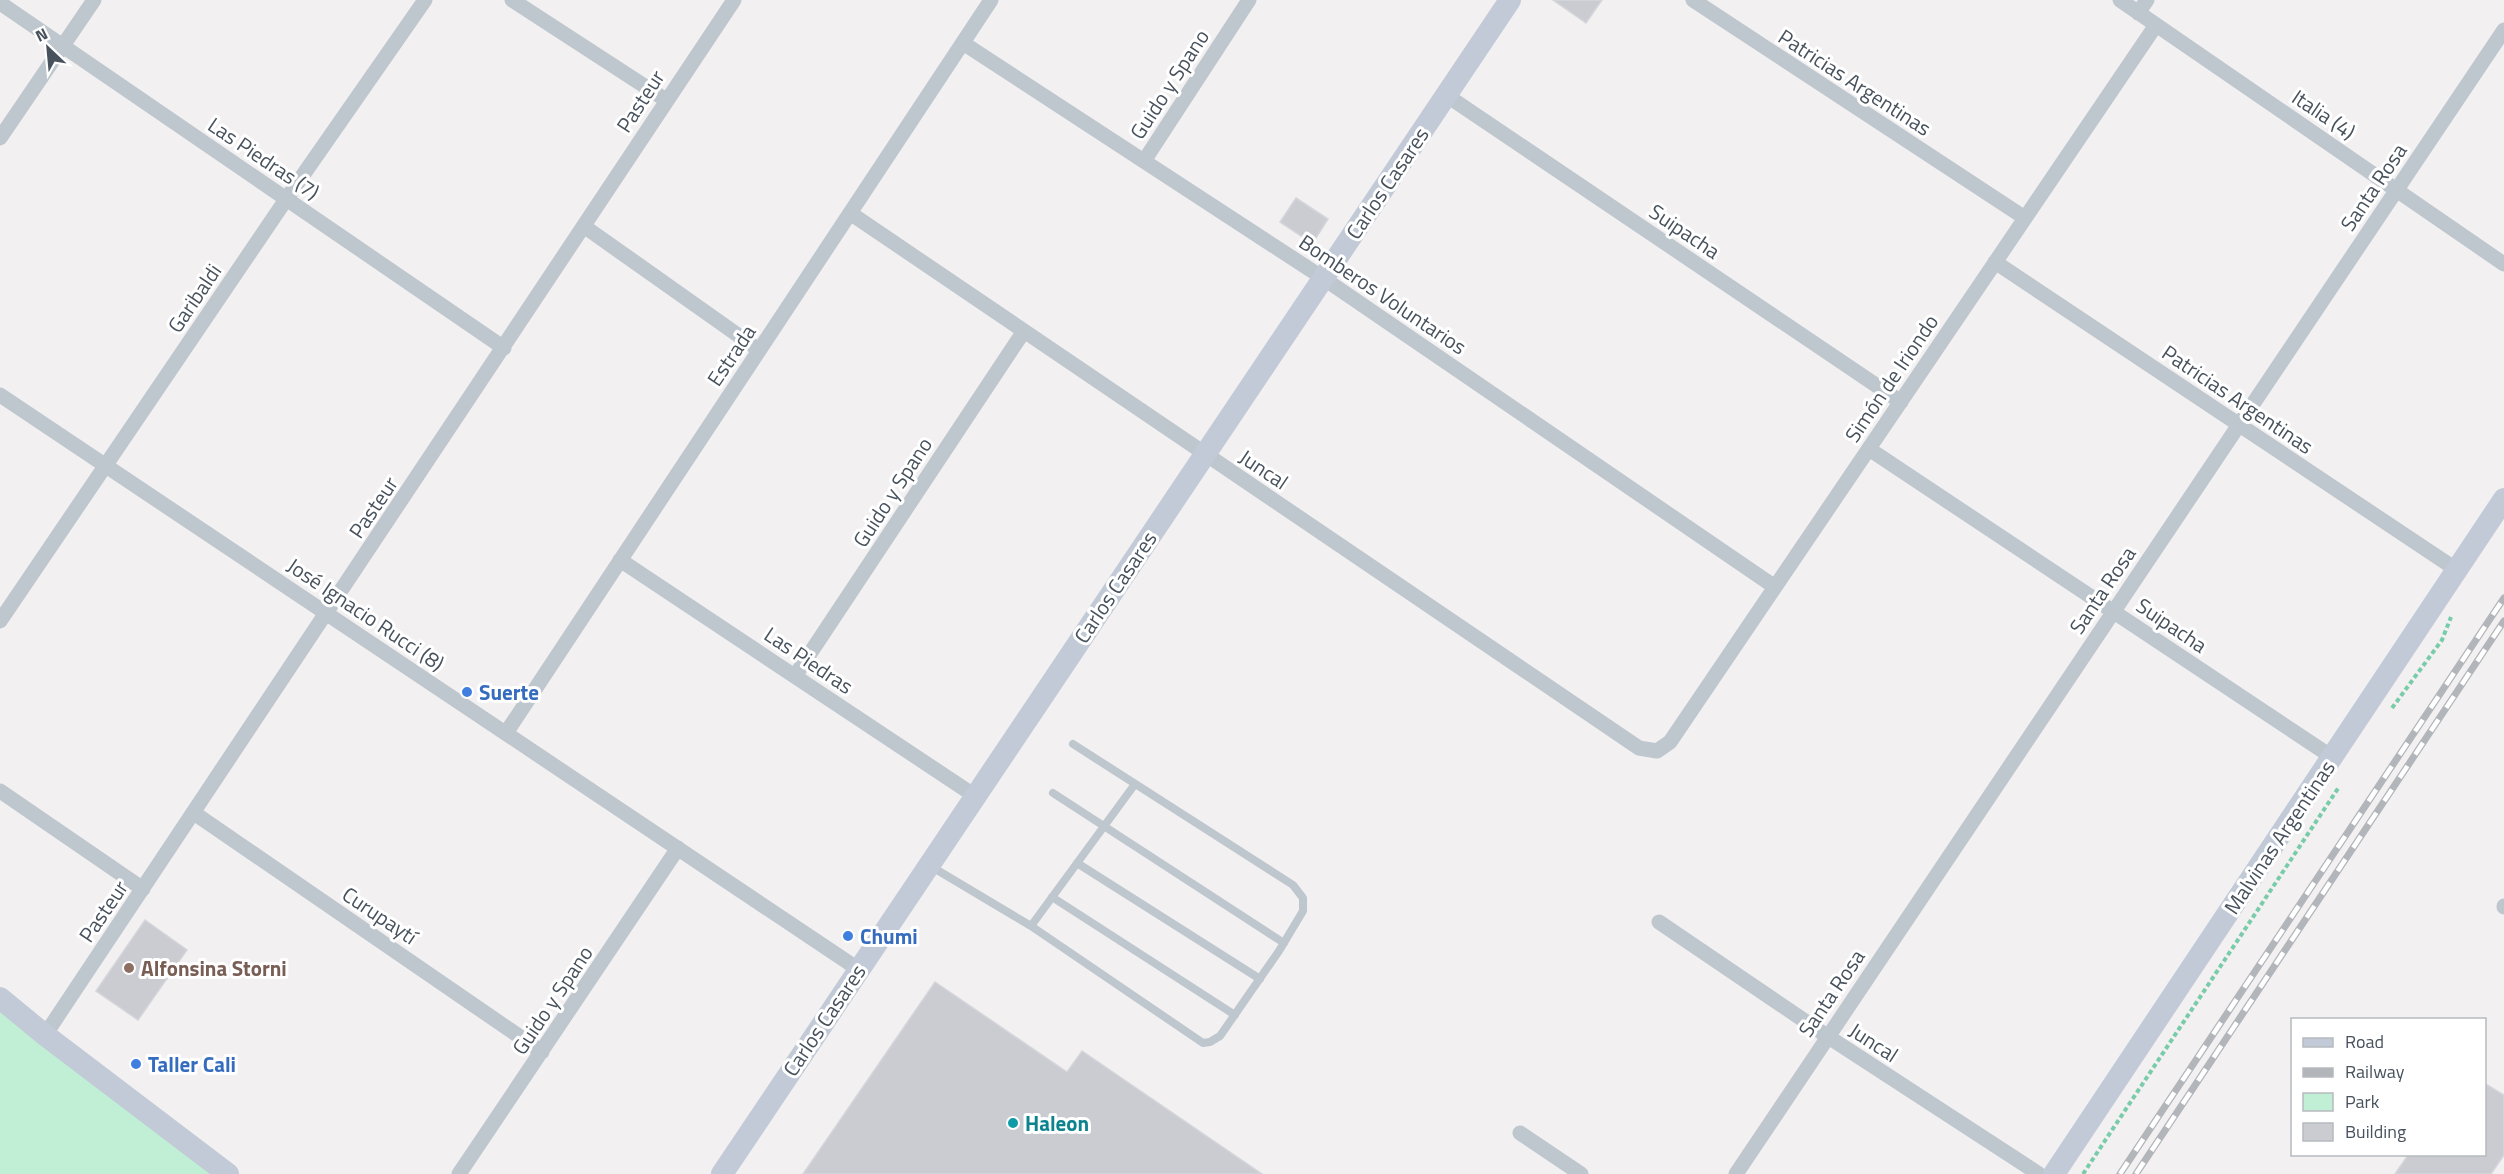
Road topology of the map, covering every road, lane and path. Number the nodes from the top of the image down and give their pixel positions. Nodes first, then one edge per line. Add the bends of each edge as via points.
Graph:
1 (94, 0) edge
2 (425, 0) edge
3 (512, 0) edge
4 (734, 0) edge
5 (991, 0) edge
6 (1249, 0) edge
7 (1510, 0) edge
8 (1693, 0) edge
9 (2120, 0) edge
10 (0, 3) edge
11 (2143, 6) edge
12 (2156, 25) junction
13 (2504, 30) edge
14 (963, 43) junction
15 (63, 46) junction
16 (1446, 95) junction
17 (666, 100) junction
18 (0, 138) edge
19 (1144, 161) junction
20 (2397, 191) junction
21 (287, 198) junction
22 (850, 213) junction
23 (2025, 218) junction
24 (585, 226) junction
25 (1995, 262) junction
26 (2504, 264) edge
27 (1323, 278) junction
28 (1024, 331) junction
29 (504, 348) junction
30 (759, 350) junction
31 (0, 395) edge
32 (1900, 402) junction
33 (2239, 425) junction
34 (1869, 449) junction
35 (1205, 454) junction
36 (106, 466) junction
37 (2504, 499) edge
38 (620, 560) junction
39 (2457, 570) junction
40 (1775, 587) junction
41 (2455, 608) dead end
42 (2113, 611) junction
43 (327, 613) junction
44 (0, 621) edge
45 (795, 676) junction
46 (2390, 710) dead end
47 (506, 733) junction
48 (1073, 744) dead end
49 (1657, 750) joint
50 (2332, 757) junction
51 (2345, 778) dead end
52 (1135, 784) junction
53 (0, 790) edge
54 (1053, 793) dead end
55 (975, 796) junction
56 (194, 813) junction
57 (1105, 825) junction
58 (678, 848) junction
59 (1077, 863) junction
60 (929, 864) junction
61 (143, 889) junction
62 (1053, 897) junction
63 (1659, 922) dead end
64 (1031, 926) junction
65 (1284, 943) junction
66 (858, 969) junction
67 (1260, 979) junction
68 (0, 998) edge
69 (1235, 1015) junction
70 (45, 1035) junction
71 (1827, 1036) junction
72 (542, 1052) junction
73 (1520, 1133) dead end
74 (228, 1174) edge
75 (459, 1174) edge
76 (722, 1174) edge
77 (1581, 1174) edge
78 (1736, 1174) edge
79 (2038, 1174) edge
80 (2054, 1174) edge
81 (2084, 1174) edge

1 - 15 street
2 - 21 street, Garibaldi
3 - 17 street
4 - 17 street, Pasteur
5 - 14 street, Estrada
6 - 19 street, Guido y Spano
7 - 16 street, Carlos Casares
8 - 23 street, Patricias Argentinas
9 - 11 street, Italia (4)
10 - 15 street, Las Piedras (7)
11 - 12 street, Italia (4)
12 - 20 street, Italia (4)
12 - 23 street, Simón de Iriondo
13 - 20 street, Santa Rosa
14 - 19 street, Bomberos Voluntarios
14 - 22 street, Estrada
15 - 18 street
15 - 21 street, Las Piedras (7)
16 - 27 street, Carlos Casares
16 - 32 street, Suipacha
17 - 24 street, Pasteur
19 - 27 street, Bomberos Voluntarios
20 - 26 street, Italia (4)
20 - 33 street, Santa Rosa
21 - 29 street, Las Piedras (7)
21 - 36 street, Garibaldi
22 - 28 street, Juncal
22 - 30 street, Estrada
23 - 25 street, Simón de Iriondo
24 - 29 street, Pasteur
24 - 30 street
25 - 32 street, Simón de Iriondo
25 - 33 street, Patricias Argentinas
27 - 35 street, Carlos Casares
27 - 40 street, Bomberos Voluntarios
28 - 35 street, Juncal
28 - 45 street, Guido y Spano
29 - 43 street, Pasteur
30 - 38 street, Estrada
31 - 36 street, José Ignacio Rucci (8)
32 - 34 street, Simón de Iriondo
33 - 39 street, Patricias Argentinas
33 - 42 street, Santa Rosa
34 - 40 street, Simón de Iriondo
34 - 42 street, Suipacha
35 - 49 street, Juncal via 1639,748
35 - 55 street, Carlos Casares
36 - 43 street, José Ignacio Rucci (8)
36 - 44 street, Garibaldi
37 - 39 street, Malvinas Argentinas
38 - 45 street, Las Piedras
38 - 47 street, Estrada
39 - 50 street, Malvinas Argentinas
40 - 49 street, Simón de Iriondo via 1670,742
41 - 46 path via 2442,640
42 - 50 street, Suipacha
42 - 71 street, Santa Rosa
43 - 47 street, José Ignacio Rucci (8)
43 - 56 street, Pasteur
45 - 55 street, Las Piedras
47 - 58 street, José Ignacio Rucci (8)
48 - 52 lane
50 - 80 street, Malvinas Argentinas
51 - 81 path
52 - 57 lane
52 - 65 lane via 1293,885 1303,898 1303,911
53 - 61 street
54 - 57 lane
55 - 60 street, Carlos Casares
56 - 61 street, Pasteur
56 - 72 street, Curupaytí
57 - 59 lane
57 - 65 lane
58 - 66 street, José Ignacio Rucci (8)
58 - 72 street, Guido y Spano
59 - 62 lane
59 - 67 lane
60 - 64 lane
60 - 66 street, Carlos Casares
61 - 70 street, Pasteur
62 - 64 lane
62 - 69 lane
63 - 71 street, Juncal
64 - 69 lane via 1203,1043 1220,1036
65 - 67 lane
66 - 76 street, Carlos Casares
67 - 69 lane
68 - 70 street
70 - 74 street
71 - 78 street, Santa Rosa
71 - 79 street, Juncal
72 - 75 street, Guido y Spano
73 - 77 street

